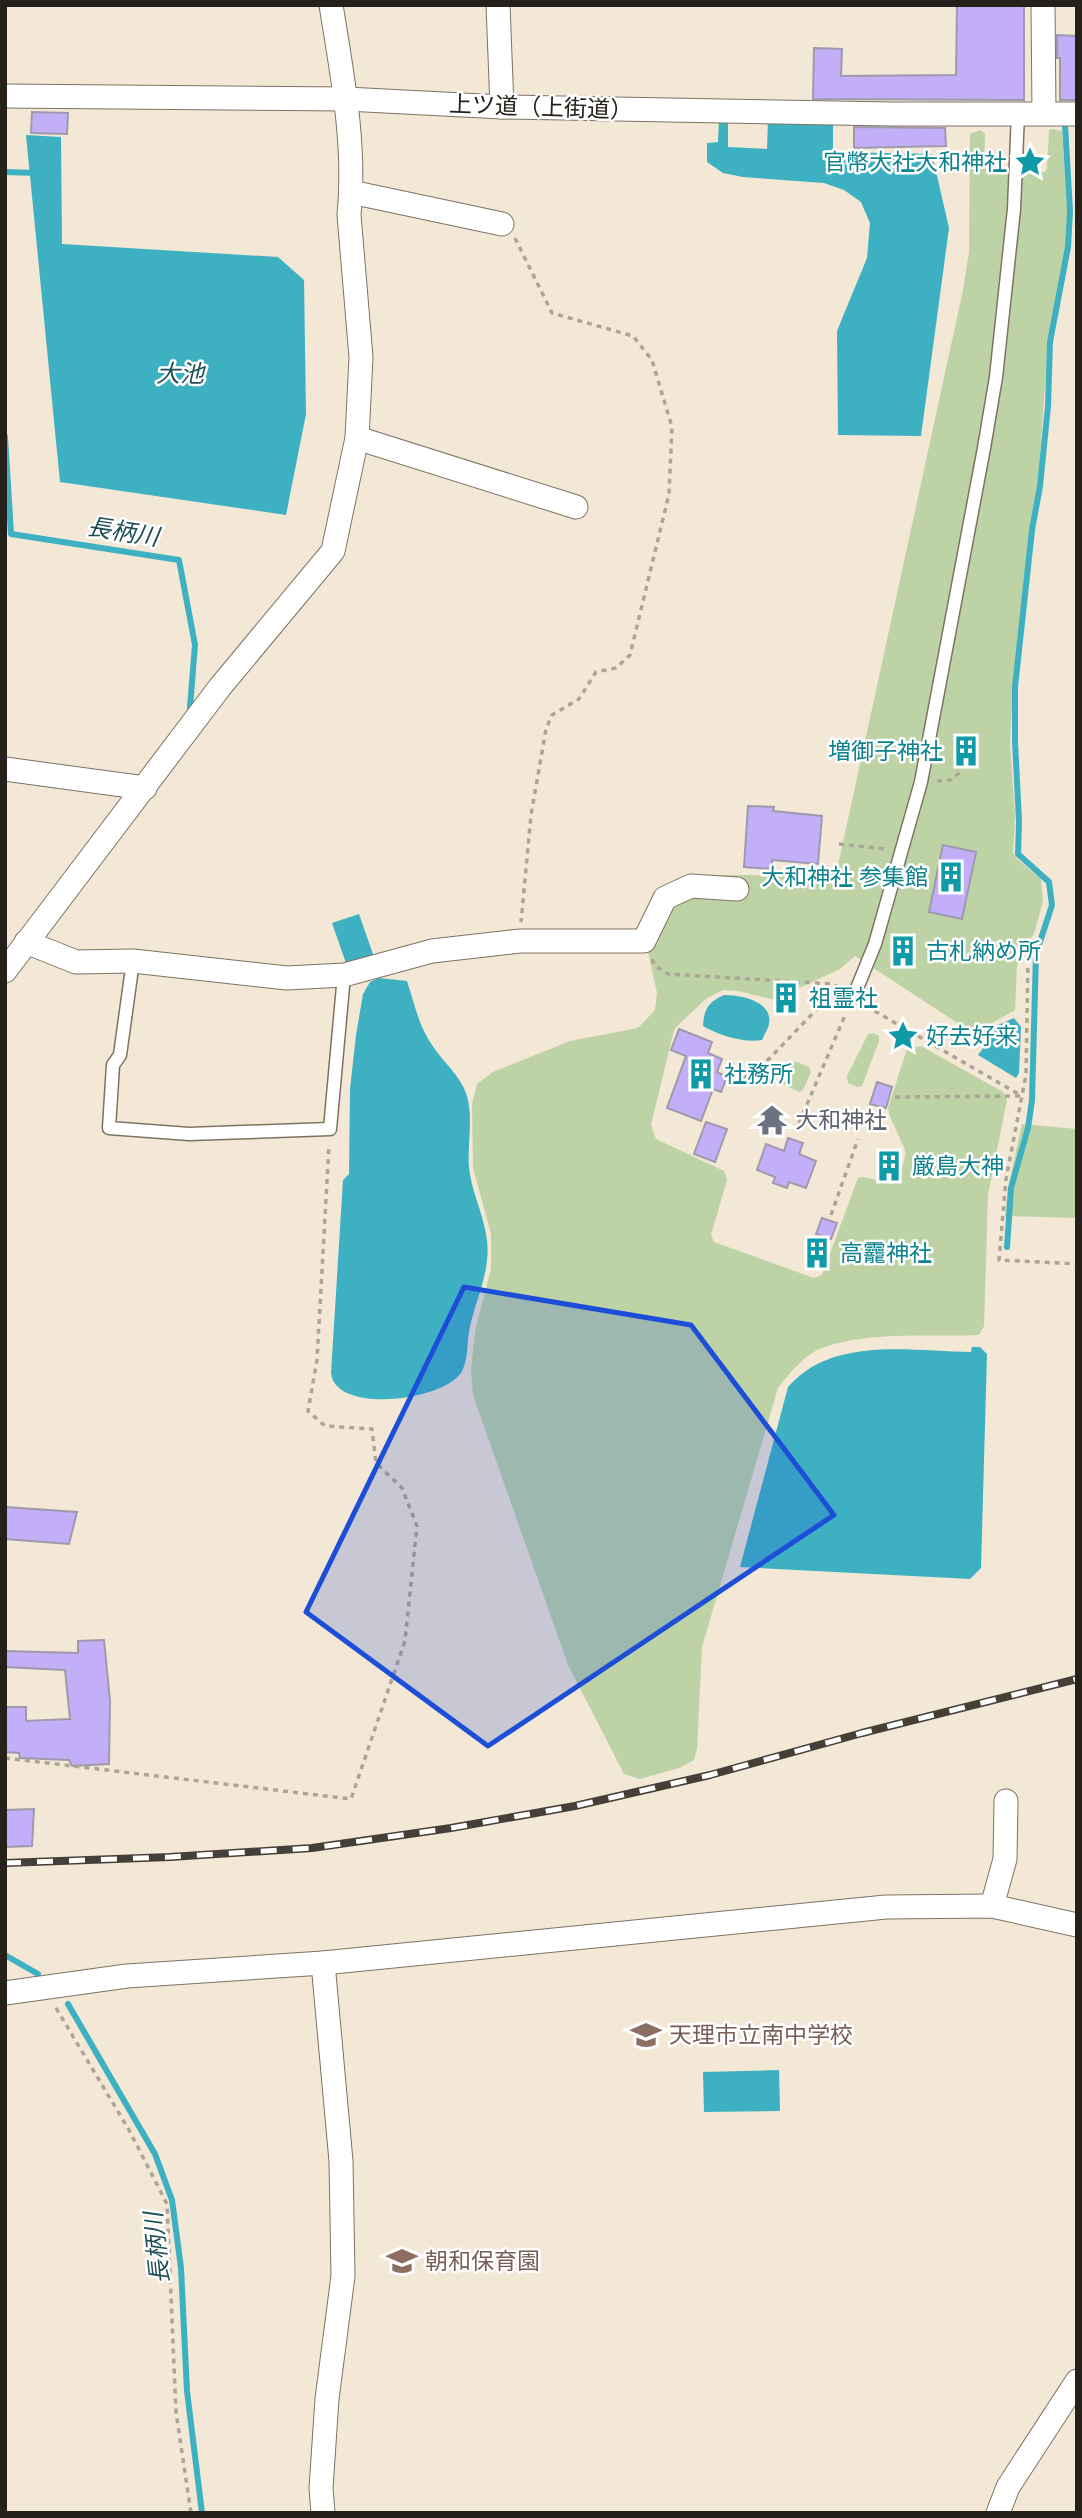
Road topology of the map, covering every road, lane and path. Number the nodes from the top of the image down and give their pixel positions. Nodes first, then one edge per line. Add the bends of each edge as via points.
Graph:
1 (331, 5) edge
2 (498, 5) edge
3 (1043, 5) edge
4 (5, 96) edge
5 (346, 99) junction
6 (502, 107) junction
7 (1018, 113) junction
8 (1044, 113) junction
9 (1077, 114) edge
10 (351, 192) junction
11 (502, 224) joint
12 (357, 438) junction
13 (576, 507) dead end
14 (5, 769) edge
15 (962, 771) dead end
16 (921, 782) junction
17 (145, 788) junction
18 (839, 844) dead end
19 (902, 850) junction
20 (737, 889) dead end
21 (644, 941) junction
22 (26, 942) junction
23 (520, 942) junction
24 (1028, 958) dead end
25 (133, 961) junction
26 (5, 971) edge
27 (344, 975) junction
28 (838, 987) junction
29 (853, 998) junction
30 (743, 1079) dead end
31 (1022, 1096) junction
32 (895, 1097) dead end
33 (799, 1124) dead end
34 (330, 1129) junction
35 (858, 1139) dead end
36 (831, 1215) dead end
37 (1077, 1264) edge
38 (5, 1758) edge
39 (1006, 1801) dead end
40 (992, 1906) junction
41 (1077, 1925) edge
42 (323, 1963) junction
43 (44, 1988) junction
44 (5, 1993) edge
45 (1077, 2381) edge
46 (191, 2513) edge
47 (323, 2513) edge
48 (998, 2513) edge

1 - 5 street
2 - 6 street
3 - 8 street
4 - 5 street, 上ツ道（上街道）
5 - 6 street, 上ツ道（上街道）
5 - 10 street
6 - 7 street, 上ツ道（上街道）
7 - 8 street, 上ツ道（上街道）
7 - 16 lane via 1014,208 996,377
8 - 9 street, 上ツ道（上街道）
10 - 11 street
10 - 12 street via 361,357
11 - 23 path via 513,233 552,313 634,335 652,360 672,427 669,494 630,655 616,668 596,672 579,699 552,715 546,729 531,816
12 - 13 street
12 - 17 street via 333,551 220,687
14 - 17 street
15 - 16 path via 950,780
16 - 19 lane
17 - 22 street
18 - 19 path
19 - 29 lane via 875,944
20 - 21 street via 691,886 665,898
21 - 23 street
21 - 28 path via 655,966 668,974
22 - 25 street via 76,962
22 - 26 street
23 - 27 street via 432,951
24 - 31 path
25 - 27 street via 287,978
25 - 34 lane via 120,1055 113,1065 108,1128 189,1134
27 - 34 lane
28 - 29 path
28 - 30 path via 770,1058
29 - 31 path
29 - 33 path
31 - 32 path
31 - 37 path via 1006,1178 999,1260
34 - 38 path via 317,1360 308,1411 325,1426 372,1429 376,1464 402,1488 416,1527 405,1641 351,1799
35 - 36 path
39 - 40 street via 1005,1859
40 - 41 street
40 - 42 street via 886,1907
42 - 43 street via 127,1976
42 - 47 street via 341,2161 343,2276 327,2399
43 - 44 street
43 - 46 path via 129,2130 167,2204 176,2412
45 - 48 street via 1008,2487

